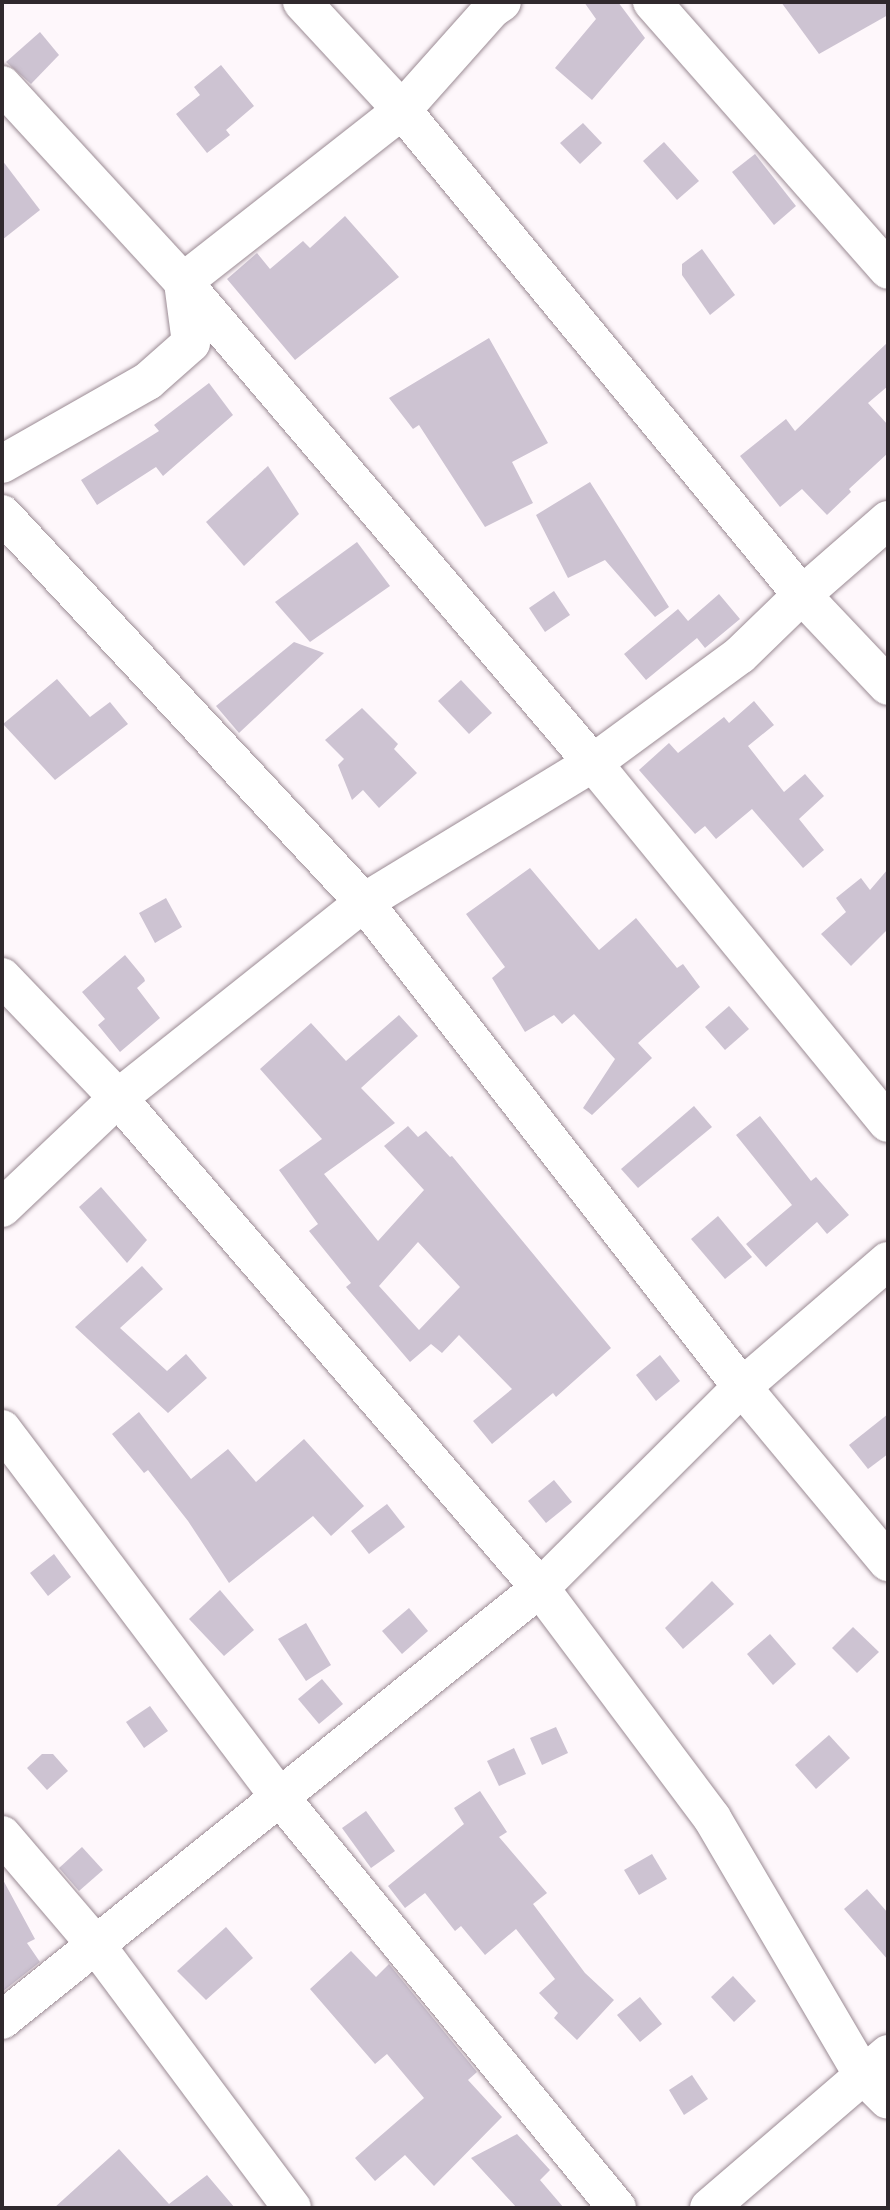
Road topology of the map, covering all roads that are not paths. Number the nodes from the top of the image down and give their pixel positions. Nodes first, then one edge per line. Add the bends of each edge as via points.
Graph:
1 (302, 2) edge
2 (502, 2) edge
3 (652, 2) edge
4 (2, 85) edge
5 (402, 110) junction
6 (888, 270) edge
7 (183, 282) junction
8 (2, 464) edge
9 (2, 514) edge
10 (888, 520) edge
11 (802, 595) junction
12 (888, 686) edge
13 (593, 763) junction
14 (363, 902) junction
15 (2, 977) edge
16 (118, 1098) junction
17 (888, 1123) edge
18 (2, 1208) edge
19 (888, 1261) edge
20 (741, 1387) junction
21 (2, 1429) edge
22 (888, 1562) edge
23 (540, 1588) junction
24 (279, 1796) junction
25 (2, 1835) edge
26 (96, 1945) junction
27 (2, 2020) edge
28 (880, 2076) edge
29 (292, 2208) edge
30 (617, 2208) edge
31 (709, 2208) edge

1 - 5 street
2 - 5 street
3 - 6 street
4 - 7 street
5 - 7 street
5 - 11 street
7 - 8 street via 191,343 148,381
7 - 13 street
9 - 14 street
10 - 11 street
11 - 12 street
11 - 13 street via 740,655
13 - 14 street
13 - 17 street
14 - 16 street
14 - 20 street
15 - 16 street
16 - 18 street
16 - 23 street
19 - 20 street
20 - 22 street
20 - 23 street
21 - 24 street
23 - 24 street
23 - 28 street via 712,1818
24 - 26 street
24 - 30 street
25 - 26 street
26 - 27 street
26 - 29 street
28 - 31 street

